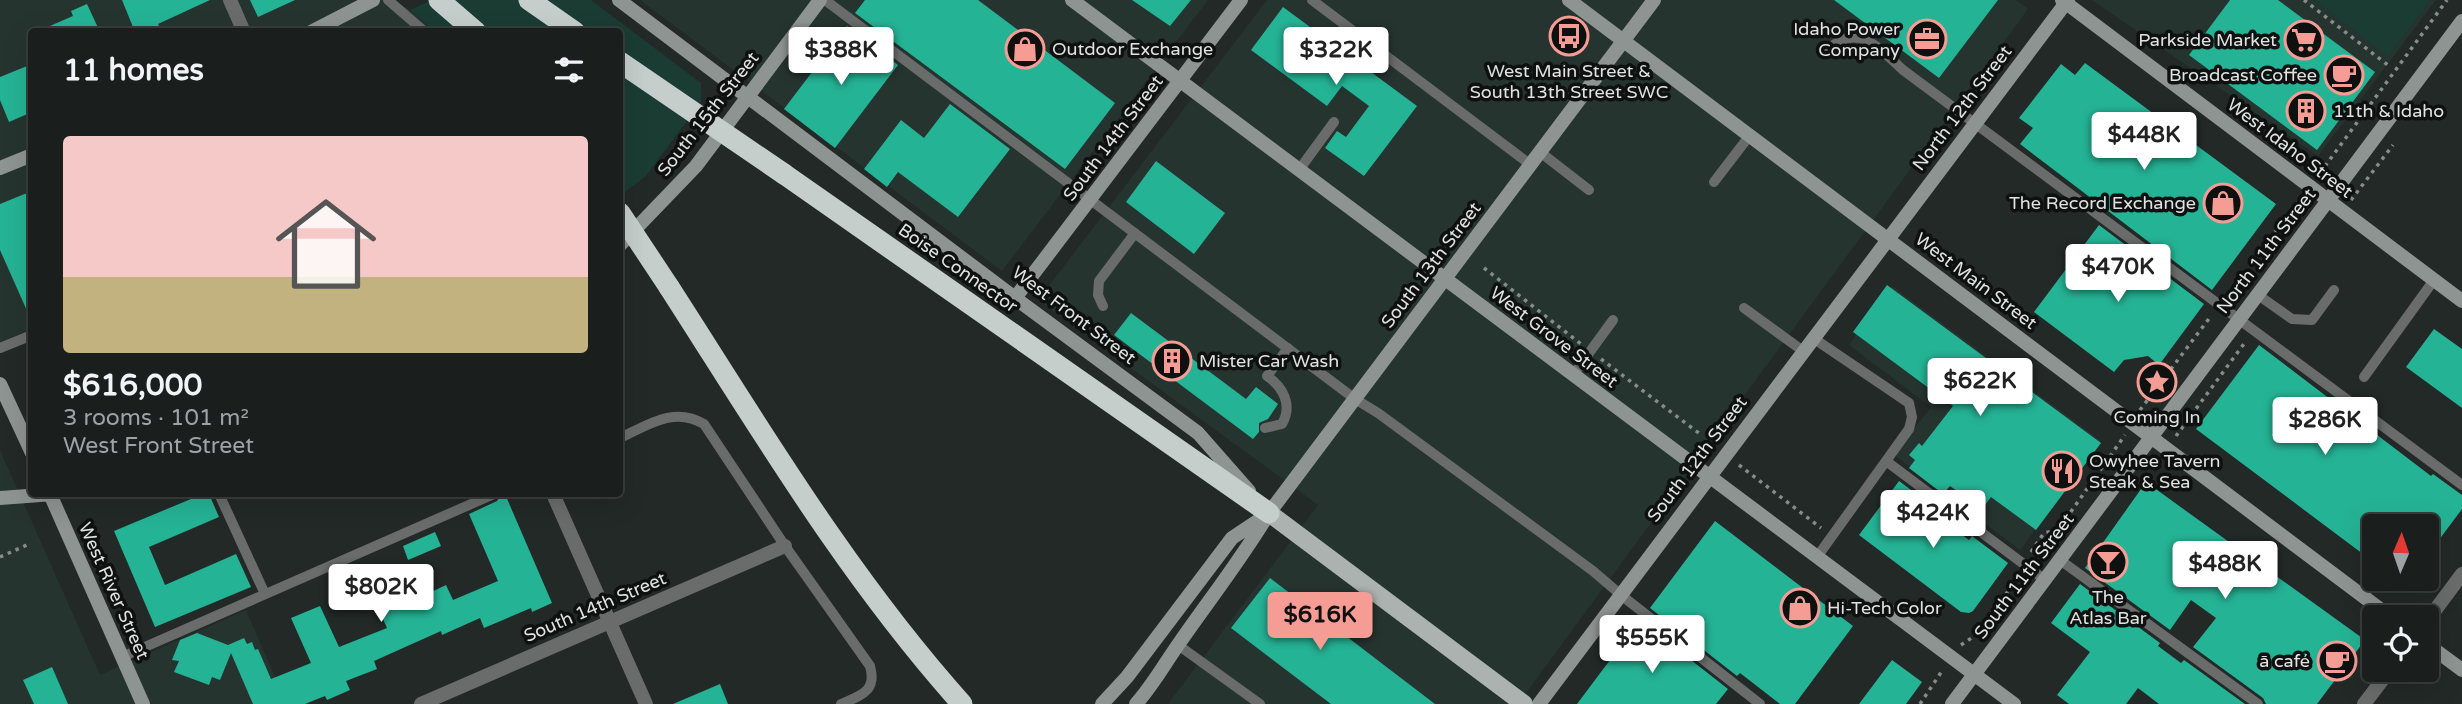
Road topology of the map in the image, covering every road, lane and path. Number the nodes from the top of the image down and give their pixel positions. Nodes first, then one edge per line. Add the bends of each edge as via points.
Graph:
1 (230, 0) edge
2 (373, 0) edge
3 (388, 0) edge
4 (439, 0) edge
5 (529, 0) edge
6 (619, 0) edge
7 (820, 0) edge
8 (825, 0) edge
9 (1072, 0) edge
10 (1241, 0) edge
11 (1312, 0) edge
12 (1569, 0) edge
13 (1654, 0) edge
14 (2304, 0) edge
15 (2447, 0) edge
16 (2065, 1) edge
17 (2462, 21) edge
18 (242, 28) edge
19 (319, 28) edge
20 (420, 28) edge
21 (471, 28) edge
22 (569, 28) edge
23 (1624, 41) junction
24 (1829, 48) dead end
25 (623, 64) edge
26 (2389, 66) dead end
27 (1180, 81) junction
28 (749, 96) junction
29 (1334, 122) dead end
30 (1975, 123) junction
31 (1750, 135) junction
32 (1540, 152) junction
33 (2388, 152) dead end
34 (2333, 156) dead end
35 (28, 157) edge
36 (1531, 164) junction
37 (0, 168) edge
38 (1299, 170) junction
39 (1714, 182) dead end
40 (2361, 188) dead end
41 (1589, 190) dead end
42 (1090, 200) junction
43 (2328, 200) junction
44 (623, 217) edge
45 (1135, 233) junction
46 (1888, 239) junction
47 (623, 243) edge
48 (1445, 279) junction
49 (2434, 280) junction
50 (2334, 290) dead end
51 (2258, 295) junction
52 (1015, 298) junction
53 (2462, 301) edge
54 (1103, 306) dead end
55 (1744, 308) dead end
56 (2240, 319) junction
57 (1613, 320) dead end
58 (28, 337) edge
59 (2249, 337) dead end
60 (1813, 338) junction
61 (0, 348) edge
62 (1288, 348) junction
63 (1803, 352) junction
64 (1573, 374) junction
65 (2364, 377) dead end
66 (0, 384) edge
67 (1355, 399) junction
68 (2185, 426) dead end
69 (1265, 428) dead end
70 (623, 437) edge
71 (2152, 437) junction
72 (28, 444) edge
73 (2119, 444) dead end
74 (1886, 461) junction
75 (1739, 465) dead end
76 (1708, 476) junction
77 (2462, 485) edge
78 (28, 496) edge
79 (52, 497) edge
80 (220, 497) edge
81 (487, 497) edge
82 (554, 497) edge
83 (0, 498) edge
84 (1269, 513) junction
85 (1831, 536) junction
86 (29, 544) dead end
87 (785, 546) junction
88 (0, 557) edge
89 (1817, 557) junction
90 (2060, 560) junction
91 (2023, 564) junction
92 (2462, 574) edge
93 (2045, 580) junction
94 (265, 594) junction
95 (1621, 595) junction
96 (2375, 605) edge
97 (2439, 605) edge
98 (610, 622) junction
99 (1963, 642) dead end
100 (1178, 645) junction
101 (2439, 653) edge
102 (122, 657) junction
103 (2462, 670) edge
104 (1941, 672) dead end
105 (1974, 674) junction
106 (2381, 682) edge
107 (143, 704) edge
108 (421, 704) edge
109 (646, 704) edge
110 (841, 704) edge
111 (961, 704) edge
112 (1102, 704) edge
113 (1136, 704) edge
114 (1260, 704) edge
115 (1524, 704) edge
116 (1539, 704) edge
117 (1760, 704) edge
118 (1920, 704) edge
119 (1952, 704) edge
120 (2014, 704) edge
121 (2258, 704) edge
122 (2364, 704) edge

1 - 18 street
2 - 19 street
3 - 20 lane
4 - 21 highway
5 - 22 highway
6 - 28 street, West Front Street
7 - 28 street, South 15th Street
8 - 42 lane
9 - 27 street, West Grove Street
10 - 27 street, South 14th Street
11 - 36 lane
12 - 23 street, West Main Street
13 - 23 street, South 13th Street
14 - 26 path
15 - 34 path
16 - 30 street, North 12th Street
16 - 43 street, West Idaho Street
17 - 43 street, North 11th Street
23 - 31 street, West Main Street
23 - 32 street, South 13th Street
24 - 30 lane via 1848,37 1871,42
25 - 84 highway, Boise Connector, bridge
27 - 38 street, West Grove Street
27 - 42 street, South 14th Street
28 - 47 street, South 15th Street via 696,166
28 - 52 street, West Front Street
29 - 38 lane
30 - 46 street, North 12th Street
30 - 56 lane
31 - 39 lane
31 - 46 street, West Main Street
32 - 36 street, South 13th Street
32 - 41 lane
33 - 40 path
35 - 37 street
36 - 48 street, South 13th Street
38 - 48 street, West Grove Street
42 - 45 lane
42 - 52 street, South 14th Street
43 - 49 street, West Idaho Street
43 - 51 street, North 11th Street
44 - 111 highway, bridge via 865,587
45 - 54 lane via 1099,281
45 - 62 lane
46 - 60 street, South 12th Street
46 - 71 street, West Main Street
48 - 64 street, West Grove Street
48 - 67 street, South 13th Street
49 - 53 street, West Idaho Street
49 - 65 lane
50 - 51 lane via 2312,320 2292,319
51 - 56 street, North 11th Street
52 - 84 street, West Front Street via 1198,433
55 - 63 lane
56 - 71 street, North 11th Street
56 - 77 lane
57 - 64 lane
58 - 61 lane
59 - 68 path
60 - 63 street, South 12th Street
60 - 74 lane via 1909,403 1909,429
62 - 67 lane
62 - 69 lane via 1267,376 1286,398 1286,417 1282,424
63 - 76 street, South 12th Street
64 - 76 street, West Grove Street
66 - 72 street
67 - 84 street, South 13th Street
67 - 95 lane
70 - 87 lane via 673,416 691,416 704,424
71 - 90 street, South 11th Street
71 - 96 street, West Main Street
73 - 91 path via 2058,530 2044,533
74 - 85 lane
74 - 91 lane
75 - 85 path
76 - 89 street, West Grove Street
76 - 95 street, South 12th Street
78 - 83 street
79 - 102 street, West River Street
80 - 94 lane
81 - 94 lane
82 - 98 street
84 - 100 street, South 13th Street
84 - 112 street, South 13th Street via 1232,538
84 - 115 main road, West Front Street
85 - 89 lane
86 - 88 path
87 - 98 street, South 14th Street
87 - 110 lane via 870,666 871,687
89 - 105 street, West Grove Street
90 - 93 street, South 11th Street
90 - 121 lane
91 - 93 lane
91 - 99 path via 1973,637
92 - 97 street
93 - 105 street, South 11th Street
94 - 102 lane
95 - 116 street, South 12th Street
95 - 117 lane
98 - 108 street, South 14th Street
98 - 109 street
100 - 113 street, South 13th Street
100 - 114 lane
101 - 103 street
102 - 107 street, West River Street
104 - 118 path
105 - 119 street, South 11th Street
105 - 120 street, West Grove Street
106 - 122 street

